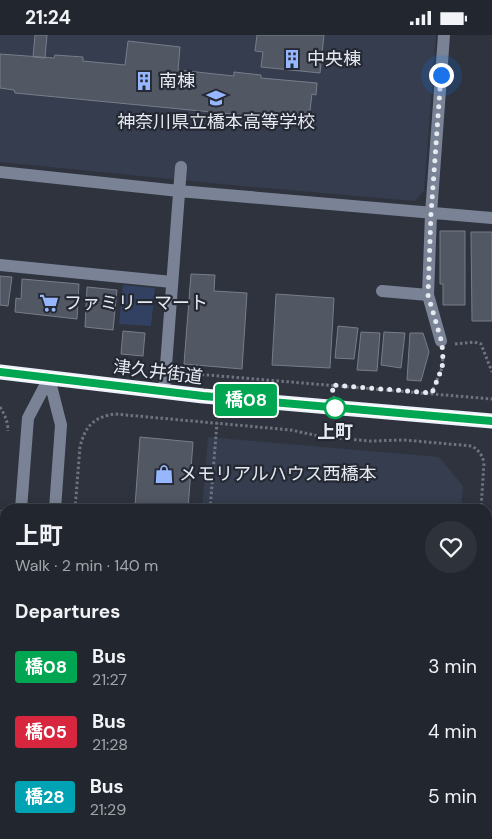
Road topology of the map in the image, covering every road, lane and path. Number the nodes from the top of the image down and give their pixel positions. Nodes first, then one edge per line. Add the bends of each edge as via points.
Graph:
1 (444, 35) edge
2 (181, 167) dead end
3 (0, 172) edge
4 (179, 191) junction
5 (431, 214) junction
6 (492, 218) edge
7 (0, 265) edge
8 (172, 282) junction
9 (382, 291) dead end
10 (428, 295) junction
11 (442, 342) junction
12 (178, 370) dead end
13 (0, 372) edge
14 (492, 372) edge
15 (49, 377) junction
16 (164, 392) junction
17 (432, 393) junction
18 (492, 399) edge
19 (0, 407) edge
20 (492, 421) edge
21 (217, 423) junction
22 (8, 435) dead end
23 (21, 504) edge
24 (55, 504) edge
25 (75, 504) edge
26 (210, 504) edge
27 (481, 504) edge

1 - 5 street
2 - 4 street
3 - 4 street
4 - 5 street
4 - 8 street
5 - 6 street
5 - 10 street
7 - 8 street
8 - 16 street
9 - 10 street
10 - 11 street
11 - 14 path via 447,345 480,344
11 - 17 path via 442,368
12 - 17 path
13 - 15 highway, 津久井街道
15 - 16 highway, 津久井街道
15 - 23 street via 28,418
15 - 24 street via 61,425
16 - 20 highway, 津久井街道
17 - 18 path
19 - 22 path
21 - 25 path via 115,414 97,419 86,429 80,447
21 - 26 path
21 - 27 path via 291,430 323,437 472,446 479,451 484,463

